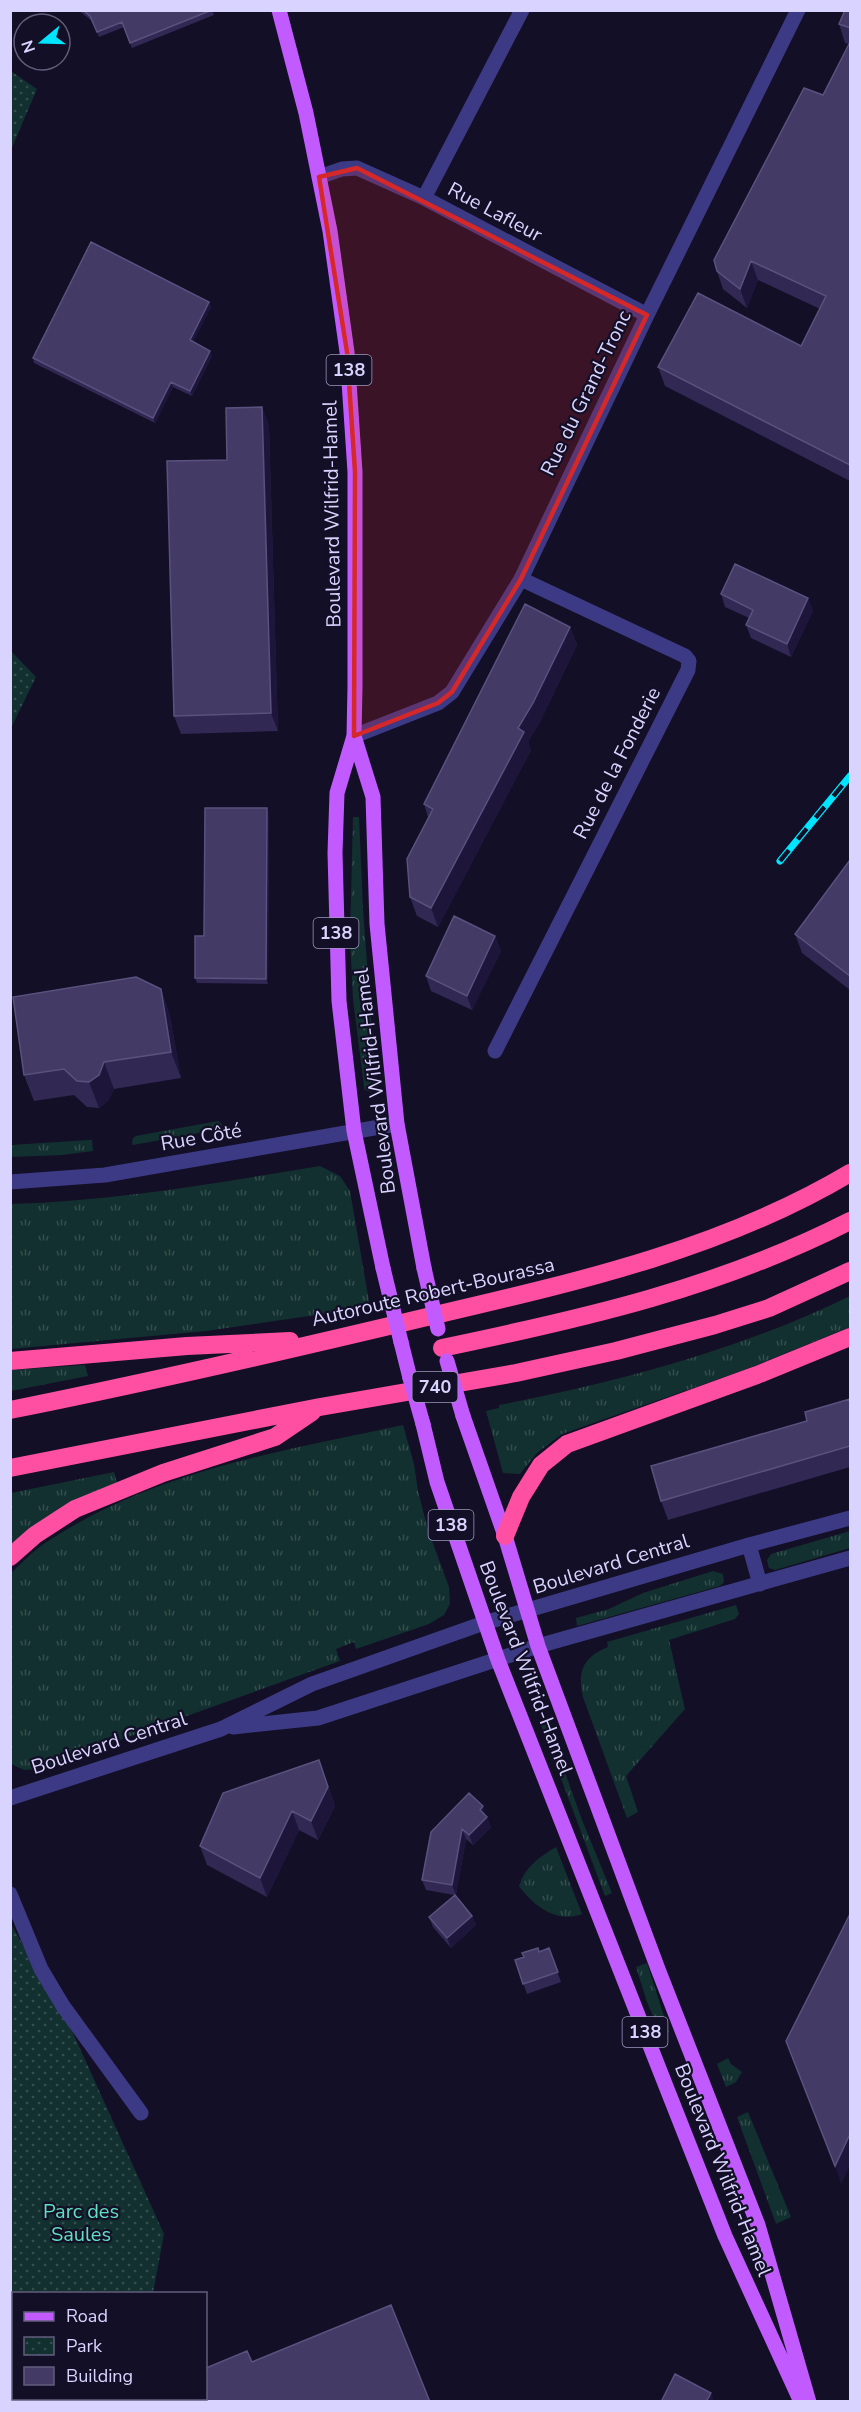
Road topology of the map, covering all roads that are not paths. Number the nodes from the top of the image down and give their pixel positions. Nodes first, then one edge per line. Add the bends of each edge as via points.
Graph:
1 (279, 10) edge
2 (522, 10) edge
3 (798, 10) edge
4 (319, 177) junction
5 (424, 198) junction
6 (647, 315) junction
7 (521, 579) junction
8 (354, 736) junction
9 (495, 1051) dead end
10 (397, 1124) junction
11 (354, 1131) junction
12 (850, 1173) edge
13 (10, 1182) edge
14 (850, 1221) edge
15 (850, 1271) edge
16 (850, 1337) edge
17 (340, 1338) junction
18 (442, 1348) junction
19 (10, 1361) edge
20 (320, 1407) junction
21 (10, 1410) edge
22 (10, 1468) edge
23 (850, 1518) edge
24 (505, 1536) junction
25 (749, 1545) junction
26 (10, 1557) edge
27 (850, 1558) edge
28 (760, 1584) junction
29 (529, 1610) junction
30 (484, 1623) junction
31 (538, 1646) junction
32 (498, 1659) junction
33 (221, 1729) junction
34 (10, 1798) edge
35 (10, 1894) edge
36 (141, 2113) dead end
37 (801, 2402) edge
38 (809, 2402) edge

1 - 4 main road, Boulevard Wilfrid-Hamel / 138
2 - 5 street
3 - 6 street, Rue du Grand-Tronc
4 - 5 street, Rue Lafleur via 357,168
4 - 8 main road, Boulevard Wilfrid-Hamel / 138 via 341,294 353,425
5 - 6 street, Rue Lafleur
6 - 7 street, Rue du Grand-Tronc
7 - 8 street, Rue du Grand-Tronc via 452,692 438,703
7 - 9 street, Rue de la Fonderie via 689,661 688,670
8 - 10 main road, Boulevard Wilfrid-Hamel / 138 via 373,797 377,924
8 - 11 main road, Boulevard Wilfrid-Hamel / 138 via 337,793 335,854 339,1001
10 - 11 street, Rue Côté
10 - 18 main road, Boulevard Wilfrid-Hamel / 138, bridge
11 - 13 street, Rue Côté via 105,1175
11 - 30 main road, Boulevard Wilfrid-Hamel / 138, bridge via 383,1268 437,1482
12 - 17 highway, Autoroute Robert-Bourassa via 776,1212 641,1263
14 - 18 highway via 743,1269 668,1295
15 - 20 highway, 740 via 769,1308 616,1351 516,1373
16 - 24 highway via 757,1376 567,1444 541,1465 521,1497
17 - 19 highway
17 - 21 highway, Autoroute Robert-Bourassa
18 - 24 main road, Boulevard Wilfrid-Hamel / 138, bridge
20 - 22 highway, 740
20 - 26 highway via 275,1437 164,1473 75,1509
23 - 25 street, Boulevard Central
24 - 29 main road, Boulevard Wilfrid-Hamel / 138
25 - 28 street
25 - 29 street, Boulevard Central
27 - 28 street, Boulevard Central
28 - 31 street, Boulevard Central
29 - 30 street, Boulevard Central
29 - 31 main road, Boulevard Wilfrid-Hamel / 138
30 - 32 main road, Boulevard Wilfrid-Hamel / 138
30 - 33 street, Boulevard Central via 312,1684
31 - 32 street, Boulevard Central
31 - 38 main road, Boulevard Wilfrid-Hamel / 138 via 758,2225
32 - 33 street, Boulevard Central via 318,1718
32 - 37 main road, Boulevard Wilfrid-Hamel / 138 via 725,2235
33 - 34 street, Boulevard Central
35 - 36 street via 41,1969 63,2006

